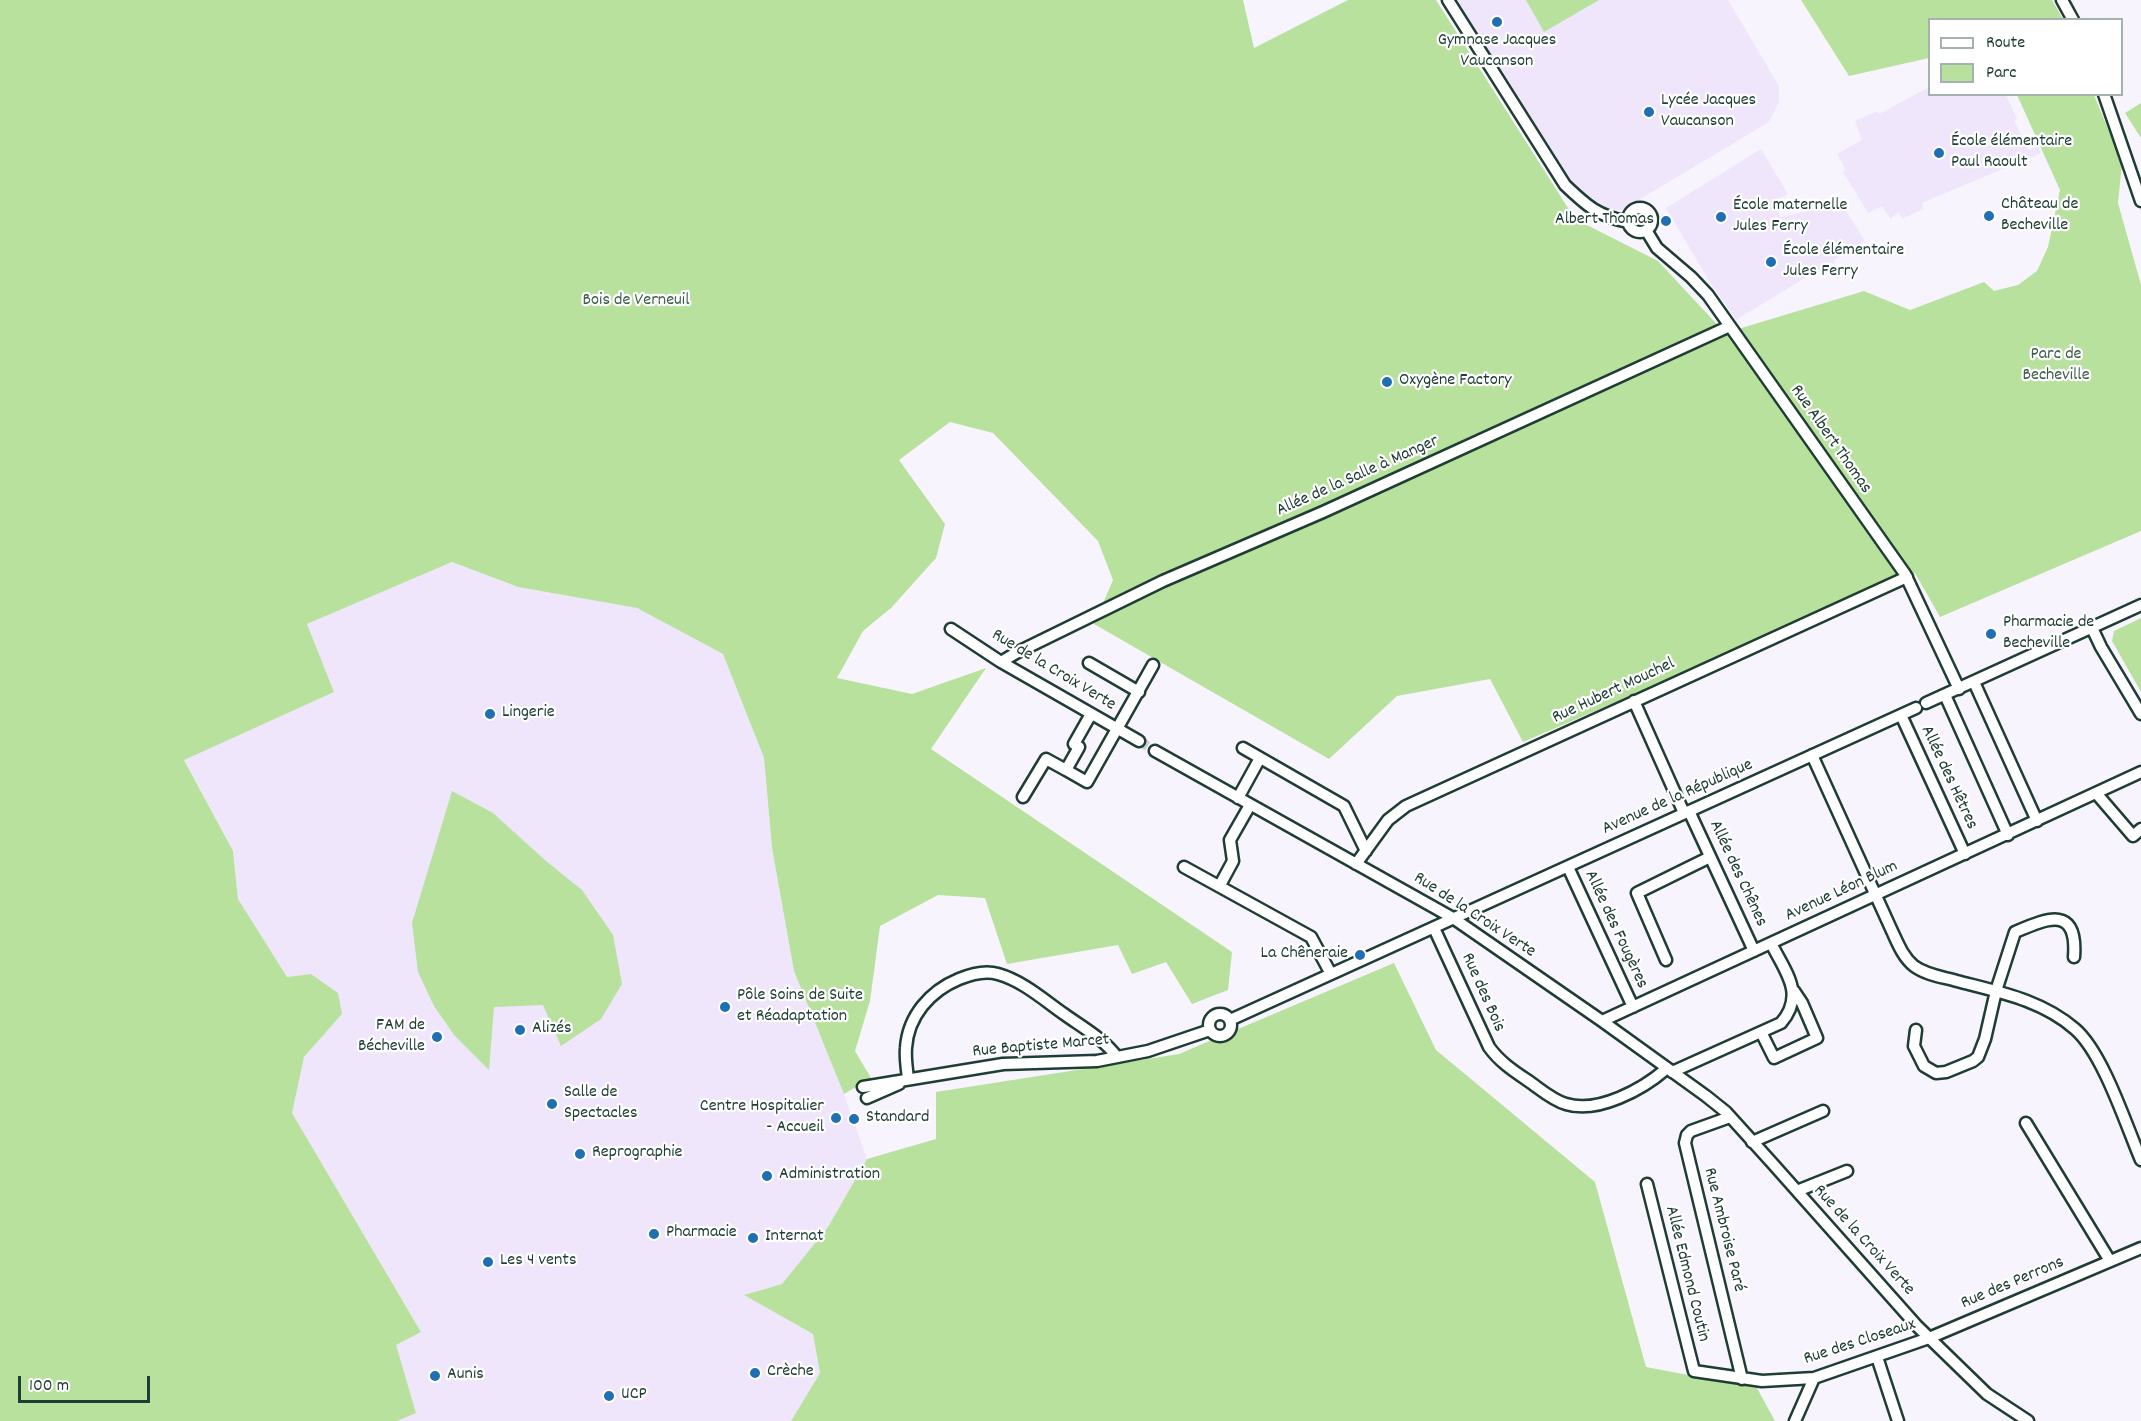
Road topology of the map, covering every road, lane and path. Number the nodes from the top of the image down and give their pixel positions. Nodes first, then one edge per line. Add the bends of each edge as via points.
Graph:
1 (1448, 0) edge
2 (2062, 0) edge
3 (2072, 18) edge
4 (2105, 96) edge
5 (2141, 201) edge
6 (1628, 222) junction
7 (1646, 230) junction
8 (1730, 326) junction
9 (1907, 577) junction
10 (2141, 605) edge
11 (951, 628) dead end
12 (2092, 628) junction
13 (1001, 662) junction
14 (1089, 663) dead end
15 (1153, 665) dead end
16 (1974, 682) junction
17 (1959, 689) junction
18 (1139, 692) junction
19 (1945, 695) junction
20 (1634, 701) junction
21 (1091, 714) junction
22 (2141, 714) edge
23 (1901, 715) junction
24 (1118, 729) junction
25 (1139, 741) tunnel mouth
26 (1243, 748) dead end
27 (1155, 751) tunnel mouth
28 (1812, 755) junction
29 (1260, 758) junction
30 (1066, 770) junction
31 (2141, 772) edge
32 (2096, 793) junction
33 (1023, 797) dead end
34 (1238, 798) junction
35 (1250, 805) junction
36 (1687, 812) junction
37 (2037, 821) junction
38 (2141, 829) edge
39 (2008, 834) junction
40 (1366, 851) junction
41 (1965, 854) junction
42 (1710, 857) junction
43 (1356, 864) junction
44 (1185, 867) dead end
45 (1568, 867) junction
46 (1220, 885) junction
47 (1875, 895) junction
48 (1454, 918) junction
49 (1434, 928) junction
50 (1771, 943) junction
51 (1755, 951) junction
52 (2074, 957) dead end
53 (1666, 960) dead end
54 (1331, 974) junction
55 (1996, 991) junction
56 (1794, 992) junction
57 (1633, 1007) junction
58 (1230, 1020) junction
59 (1602, 1021) junction
60 (1210, 1030) junction
61 (1916, 1030) dead end
62 (1761, 1032) junction
63 (1117, 1057) junction
64 (1669, 1070) junction
65 (908, 1080) junction
66 (863, 1087) dead end
67 (867, 1098) dead end
68 (1823, 1111) dead end
69 (1730, 1117) junction
70 (2026, 1123) dead end
71 (1752, 1142) junction
72 (2141, 1160) edge
73 (1847, 1171) dead end
74 (1647, 1184) dead end
75 (1797, 1191) junction
76 (2141, 1248) edge
77 (2110, 1261) junction
78 (1929, 1338) junction
79 (1877, 1357) junction
80 (1694, 1371) joint
81 (1814, 1378) junction
82 (1742, 1379) junction
83 (1795, 1421) edge
84 (1898, 1421) edge
85 (2028, 1421) edge

1 - 6 street via 1565,185 1607,218
2 - 3 street
4 - 5 street
6 - 7 street via 1635,231
6 - 7 street via 1631,211 1645,209 1652,218
7 - 8 street, Rue Albert Thomas via 1657,248 1708,295
8 - 9 street, Rue Albert Thomas
8 - 13 street, Allée de la Salle à Manger via 1163,581
9 - 17 street, Rue Albert Thomas
9 - 20 street, Rue Hubert Mouchel
10 - 12 street, Avenue de la République
11 - 13 street, Rue de la Croix Verte
12 - 16 street, Avenue de la République
12 - 22 street
13 - 21 street, Rue de la Croix Verte
14 - 18 street
15 - 18 street
16 - 17 street, Avenue de la République
16 - 37 street
17 - 19 street, Avenue de la République
18 - 24 street
19 - 23 street, Avenue de la République
19 - 39 street
20 - 36 street, Allée des Chênes
20 - 40 street, Rue Hubert Mouchel via 1406,806 1388,820
21 - 24 street, Rue de la Croix Verte
21 - 30 street via 1074,744 1079,747
23 - 28 street, Avenue de la République
23 - 41 street, Allée des Hêtres
24 - 25 street, Rue de la Croix Verte
24 - 30 street via 1087,782
26 - 29 street
27 - 34 street, Rue de la Croix Verte
28 - 36 street, Avenue de la République
28 - 47 street
29 - 34 street
29 - 40 street via 1344,806
30 - 33 street via 1046,759
31 - 32 street, Avenue Léon Blum
32 - 37 street, Avenue Léon Blum
32 - 38 street via 2133,836
34 - 35 street, Rue de la Croix Verte
35 - 43 street, Rue de la Croix Verte
35 - 46 street via 1230,840 1233,861
36 - 42 street, Allée des Chênes
36 - 45 street, Avenue de la République
37 - 39 street, Avenue Léon Blum
39 - 41 street, Avenue Léon Blum
40 - 43 street, Rue Hubert Mouchel
41 - 47 street, Avenue Léon Blum
42 - 51 street, Allée des Chênes
42 - 53 street via 1637,893
43 - 48 street, Rue de la Croix Verte
44 - 46 street
45 - 48 street, Avenue de la République
45 - 57 street, Allée des Fougères
46 - 54 street via 1311,937
47 - 50 street, Avenue Léon Blum
47 - 55 street via 1900,949 1916,967
48 - 49 street, Rue Baptiste Marcet
48 - 59 street, Rue de la Croix Verte
49 - 54 street, Rue Baptiste Marcet
49 - 64 street, Rue des Bois via 1489,1047 1502,1062 1554,1099 1582,1107 1600,1105
50 - 51 street, Avenue Léon Blum
50 - 56 street
51 - 57 street, Avenue Léon Blum
52 - 55 street via 2075,940 2069,927 2059,919 2048,918 2014,933
54 - 58 street, Rue Baptiste Marcet
55 - 61 street via 1985,1039 1973,1061 1936,1073 1924,1066 1914,1046
55 - 72 street via 2057,1014 2090,1046
56 - 62 street, Rue des Bois via 1789,1013 1781,1023
56 - 62 street via 1817,1038 1774,1058
57 - 59 street, Avenue Léon Blum
58 - 60 street, Rue Baptiste Marcet via 1216,1015 1210,1021
58 - 60 street, Rue Baptiste Marcet via 1225,1035
59 - 64 street, Rue de la Croix Verte
60 - 63 street, Rue Baptiste Marcet
62 - 64 street, Rue des Bois
63 - 65 street, Rue Baptiste Marcet via 1003,1064
63 - 65 street via 1089,1032 1014,980 995,973 977,973 937,990 918,1011 905,1049
64 - 69 street, Rue de la Croix Verte
65 - 66 street, Rue Baptiste Marcet
65 - 67 street, Rue Baptiste Marcet
68 - 71 street
69 - 71 street, Rue de la Croix Verte
69 - 82 street, Rue Ambroise Paré via 1691,1131 1684,1143
70 - 77 street
71 - 75 street, Rue de la Croix Verte
73 - 75 street, Rue de la Croix Verte
74 - 80 street, Allée Edmond Coutin
75 - 78 street, Rue de la Croix Verte
76 - 77 street, Rue des Perrons
77 - 78 street, Rue des Perrons
78 - 79 street, Rue des Closeaux
78 - 85 street, Rue de la Croix Verte via 1987,1394
79 - 81 street, Rue des Closeaux
79 - 84 street
80 - 82 street, Rue des Closeaux
81 - 82 street, Rue des Closeaux
81 - 83 street

